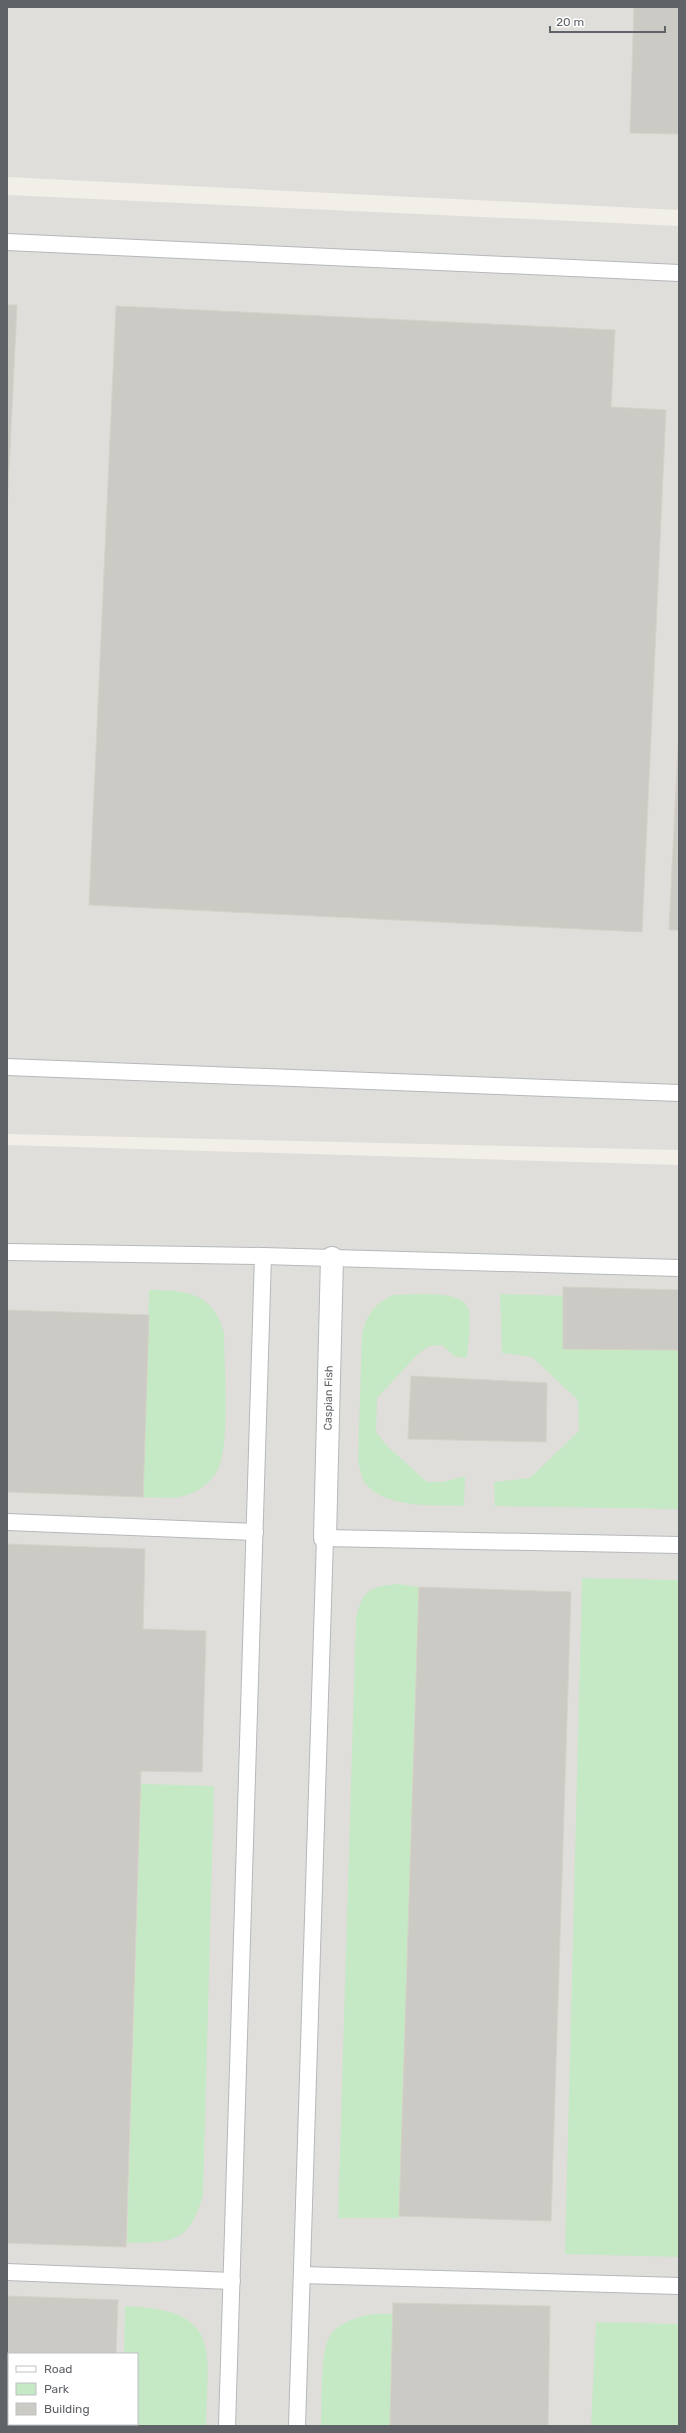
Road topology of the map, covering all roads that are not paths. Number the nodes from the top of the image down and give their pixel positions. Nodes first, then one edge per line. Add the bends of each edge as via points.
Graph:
1 (7, 242) edge
2 (679, 273) edge
3 (7, 1067) edge
4 (679, 1093) edge
5 (7, 1252) edge
6 (263, 1256) junction
7 (332, 1258) junction
8 (679, 1268) edge
9 (7, 1522) edge
10 (255, 1532) junction
11 (325, 1538) junction
12 (679, 1545) edge
13 (7, 2272) edge
14 (302, 2275) junction
15 (232, 2281) junction
16 (679, 2286) edge
17 (227, 2426) edge
18 (297, 2426) edge

1 - 2 lane
3 - 4 lane
5 - 6 lane
6 - 7 lane
6 - 10 lane
7 - 8 lane
7 - 11 street, Caspian Fish
9 - 10 lane
10 - 15 lane
11 - 12 lane
11 - 14 lane
13 - 15 lane
14 - 16 lane
14 - 18 lane
15 - 17 lane

